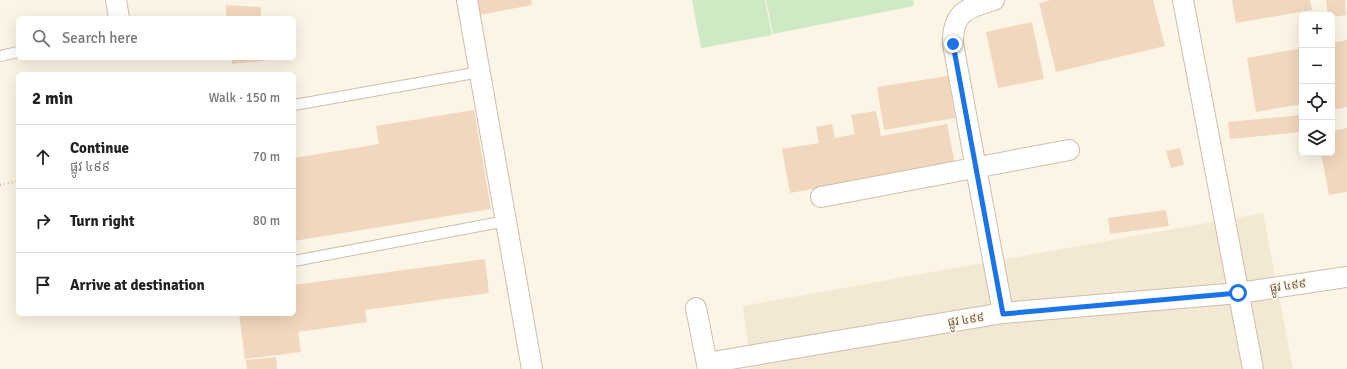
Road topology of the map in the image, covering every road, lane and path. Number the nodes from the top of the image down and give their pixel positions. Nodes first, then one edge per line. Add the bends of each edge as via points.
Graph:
1 (116, 0) edge
2 (467, 0) edge
3 (994, 0) edge
4 (1183, 0) edge
5 (119, 16) edge
6 (16, 52) edge
7 (0, 56) edge
8 (480, 72) junction
9 (296, 105) edge
10 (1068, 150) dead end
11 (976, 167) junction
12 (16, 181) edge
13 (0, 185) edge
14 (821, 197) dead end
15 (506, 221) junction
16 (296, 261) edge
17 (1347, 277) edge
18 (1238, 293) junction
19 (696, 308) dead end
20 (1003, 314) junction
21 (707, 366) edge
22 (532, 369) edge
23 (1253, 369) edge

1 - 5 street
2 - 8 street
3 - 11 street via 974,6 961,15 955,22 952,32
4 - 18 street
6 - 7 lane
8 - 9 lane
8 - 15 street
10 - 11 street
11 - 14 street
11 - 20 street
12 - 13 path
15 - 16 lane
15 - 22 street
17 - 18 street, ផ្លូវ ៤៩៩
18 - 20 street, ផ្លូវ ៤៩៩
18 - 23 street
19 - 21 street
20 - 21 street, ផ្លូវ ៤៩៩

